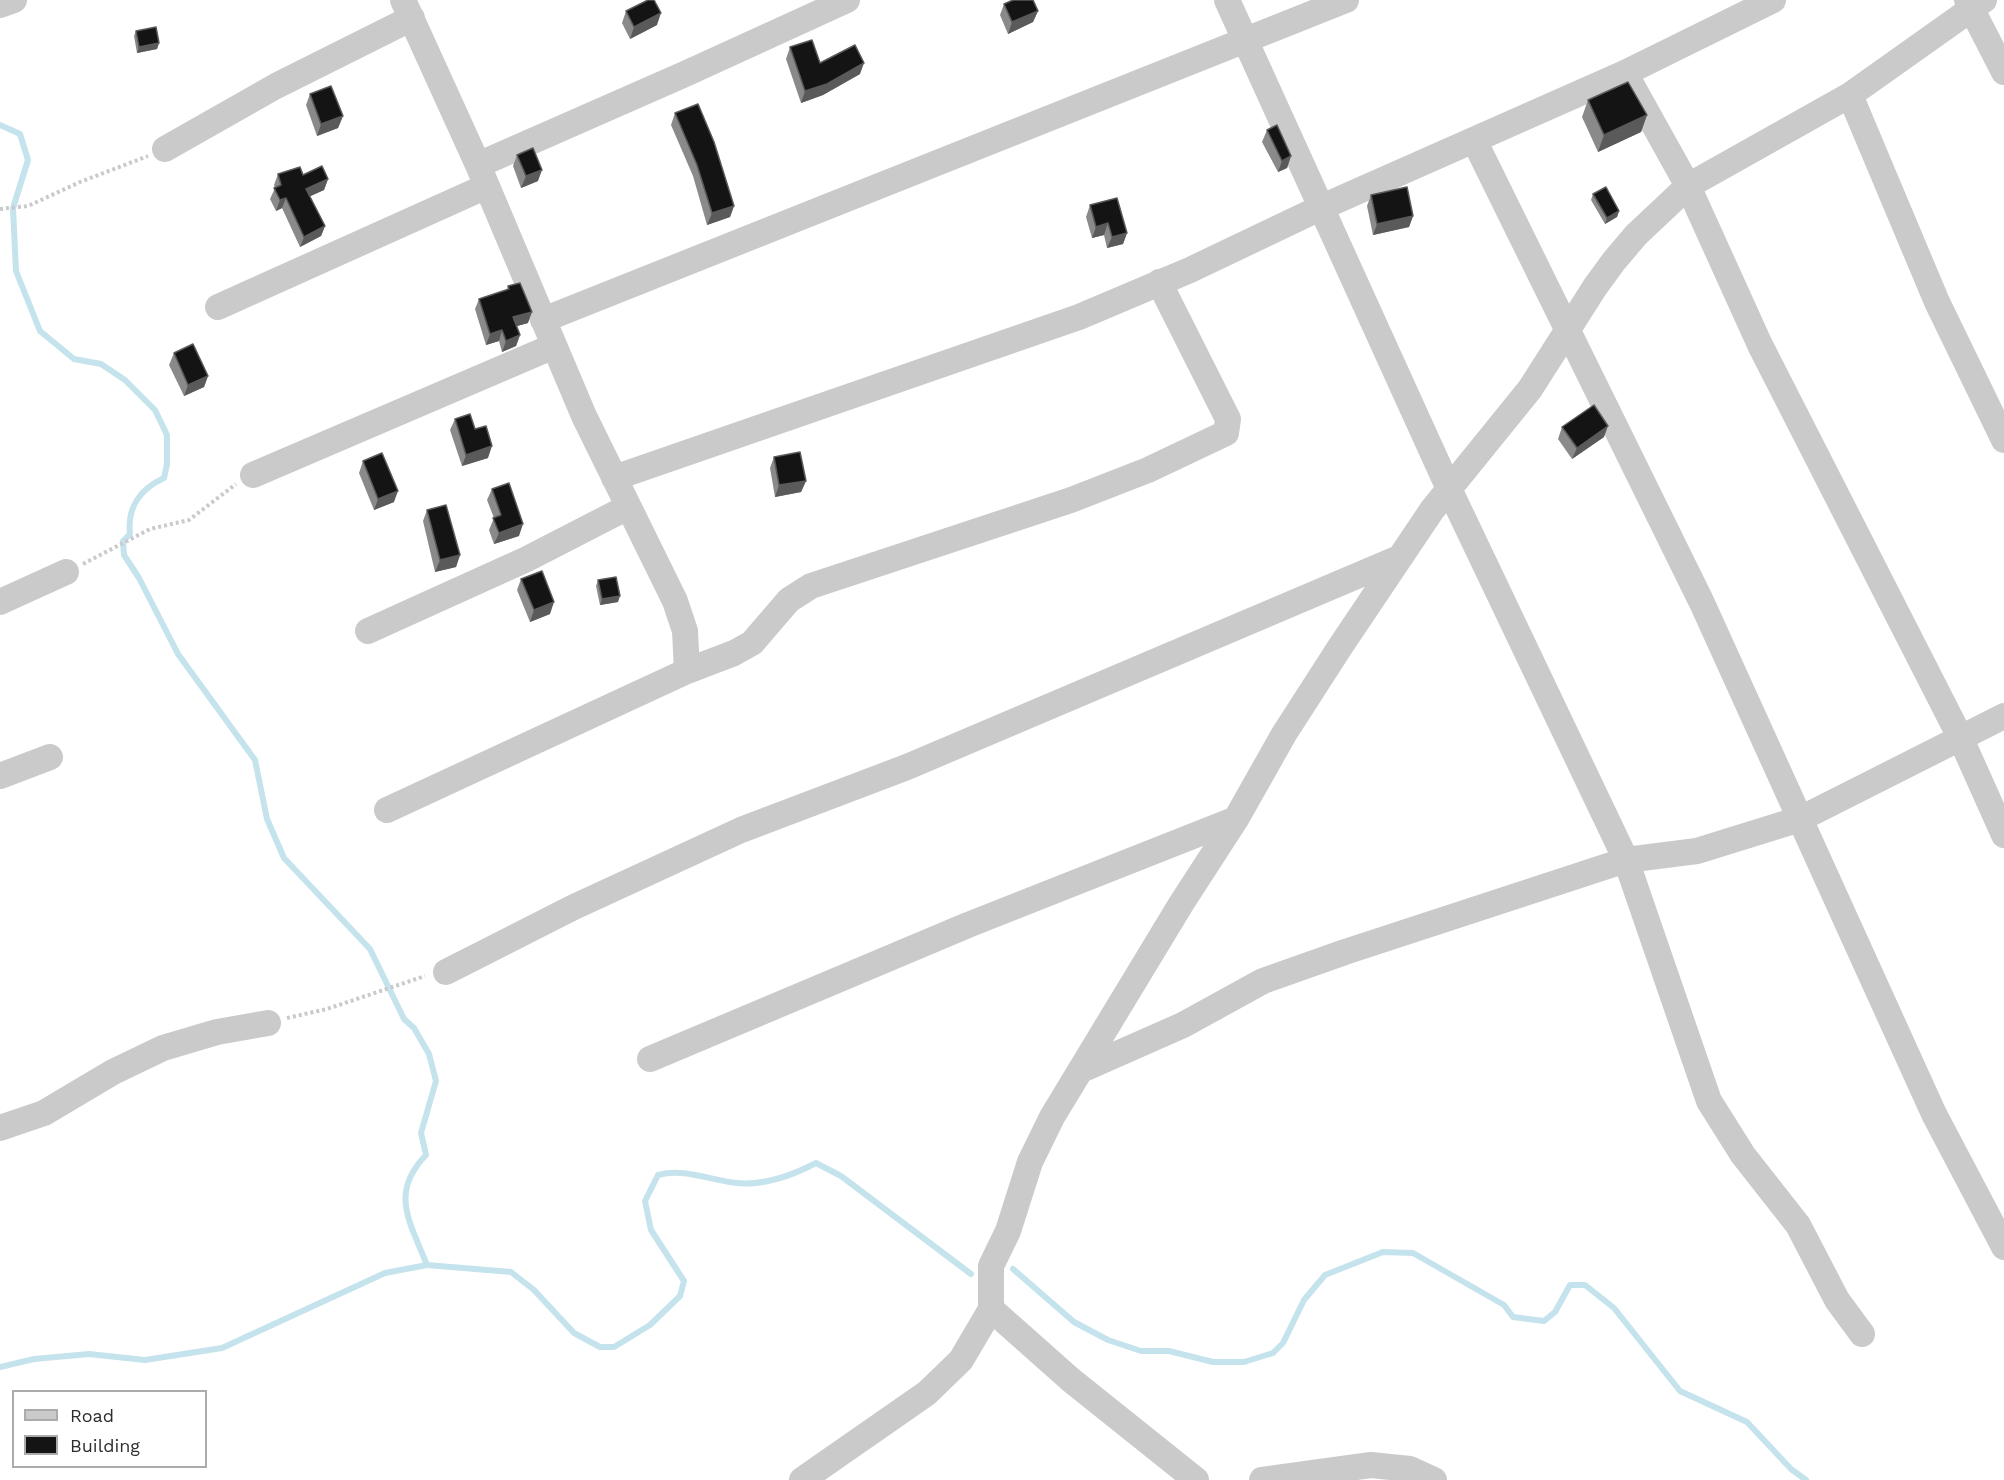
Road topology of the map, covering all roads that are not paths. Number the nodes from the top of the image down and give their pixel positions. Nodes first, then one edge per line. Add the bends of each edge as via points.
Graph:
1 (14, 0) edge
2 (846, 0) edge
3 (1227, 0) edge
4 (1346, 0) edge
5 (1773, 0) edge
6 (1974, 3) edge
7 (0, 5) edge
8 (407, 9) edge
9 (1245, 40) junction
10 (2004, 72) edge
11 (1624, 73) junction
12 (1850, 95) junction
13 (1474, 140) junction
14 (165, 149) road end
15 (483, 175) junction
16 (1688, 186) junction
17 (1320, 208) junction
18 (1159, 282) junction
19 (219, 308) dead end
20 (543, 320) junction
21 (1566, 332) junction
22 (554, 346) junction
23 (2004, 440) edge
24 (253, 475) road end
25 (614, 478) junction
26 (1450, 490) junction
27 (628, 507) junction
28 (1399, 558) junction
29 (66, 572) road end
30 (0, 602) edge
31 (368, 632) dead end
32 (687, 670) junction
33 (2004, 716) edge
34 (1961, 740) junction
35 (50, 757) dead end
36 (0, 776) edge
37 (387, 810) dead end
38 (1236, 819) junction
39 (1800, 819) junction
40 (2004, 835) edge
41 (1626, 860) junction
42 (446, 972) road end
43 (268, 1023) road end
44 (650, 1059) dead end
45 (1081, 1070) junction
46 (0, 1128) edge
47 (2004, 1247) edge
48 (991, 1309) junction
49 (1862, 1334) dead end
50 (802, 1480) edge
51 (1196, 1480) edge
52 (1262, 1480) edge
53 (1434, 1480) edge

1 - 7 street
2 - 15 street
3 - 9 street
4 - 9 street
5 - 11 street
6 - 10 street
6 - 12 street
8 - 14 street
8 - 15 street
9 - 17 street
9 - 20 street
11 - 13 street
11 - 16 street
12 - 16 street
12 - 23 street via 1937,302
13 - 17 street
13 - 21 street
15 - 19 street
15 - 20 street
16 - 21 street via 1622,253
16 - 34 street via 1760,345
17 - 18 street
17 - 26 street
18 - 25 street via 1079,317
18 - 32 street via 1228,419 1226,433 1148,470 1071,500 811,586 789,600 752,643
20 - 22 street
21 - 26 street via 1530,389
21 - 39 street via 1702,603
22 - 24 street
22 - 25 street
25 - 27 street
26 - 28 street
26 - 41 street
27 - 31 street via 527,559
27 - 32 street via 680,614 688,648
28 - 38 street via 1284,734
28 - 42 street via 957,747 674,859
29 - 30 street
32 - 37 street
33 - 34 street
34 - 39 street
34 - 40 street
35 - 36 street
38 - 44 street via 968,925
38 - 45 street
39 - 41 street via 1697,851
39 - 47 street via 1934,1114
41 - 45 street via 1263,981 1183,1025
41 - 49 street via 1709,1101 1743,1155 1798,1225 1841,1306
43 - 46 street via 217,1032 163,1048 44,1113
45 - 48 street via 1030,1162 1008,1231 991,1266
48 - 50 street via 961,1360 927,1393
48 - 51 street via 1071,1380
52 - 53 street via 1371,1465 1410,1469

